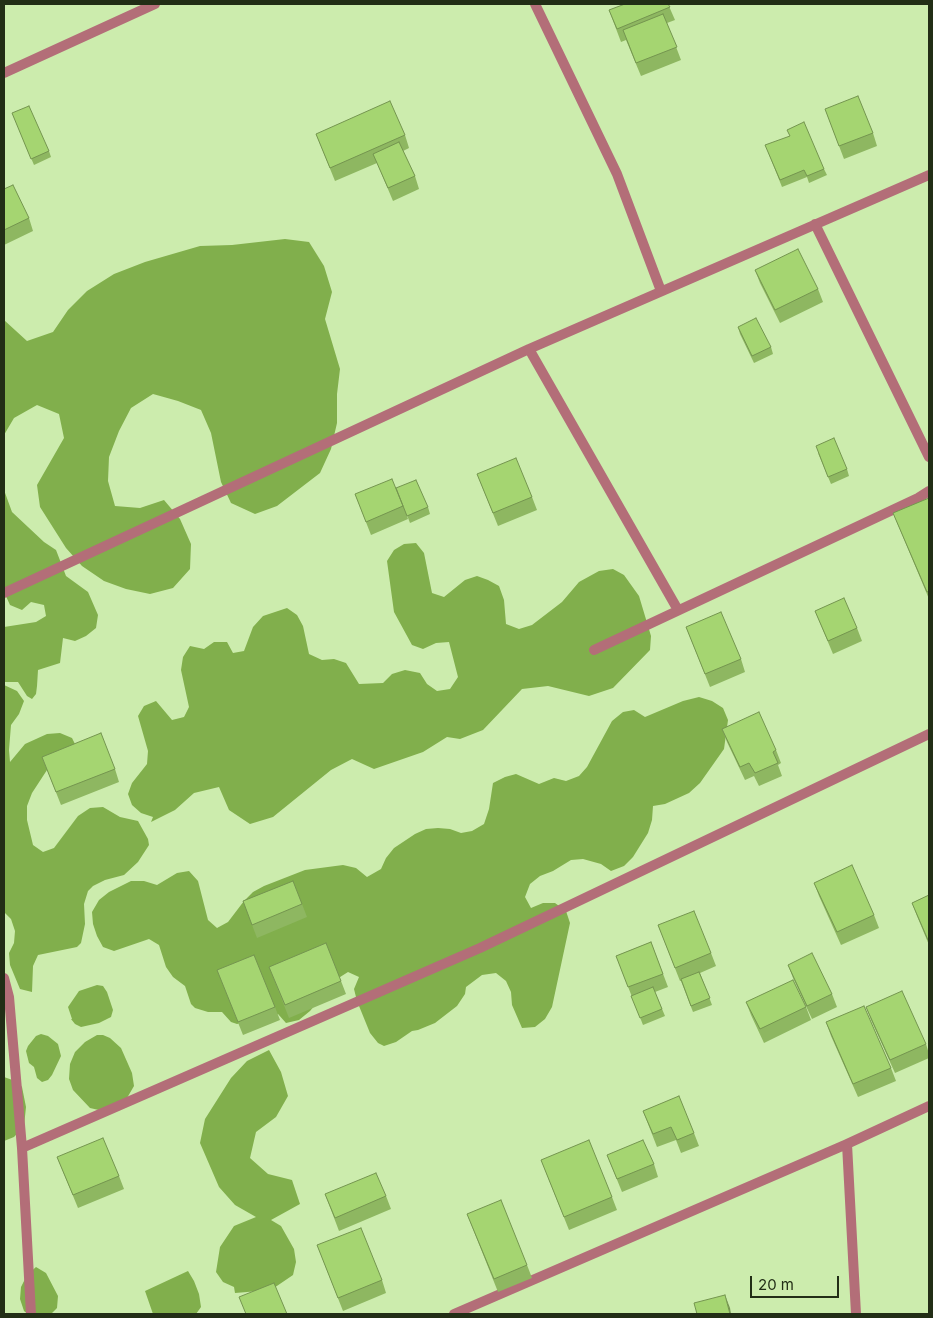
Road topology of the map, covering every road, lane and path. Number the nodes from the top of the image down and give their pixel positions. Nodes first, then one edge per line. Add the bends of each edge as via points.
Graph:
1 (155, 4) edge
2 (535, 4) edge
3 (4, 73) edge
4 (929, 175) edge
5 (815, 224) junction
6 (661, 291) junction
7 (529, 349) junction
8 (929, 456) edge
9 (929, 491) edge
10 (4, 593) edge
11 (678, 610) junction
12 (594, 650) dead end
13 (929, 734) edge
14 (4, 978) edge
15 (929, 1106) edge
16 (847, 1144) junction
17 (22, 1148) junction
18 (31, 1314) edge
19 (454, 1314) edge
20 (856, 1314) edge

1 - 3 street
2 - 6 street via 617,174
4 - 5 street
5 - 6 street
5 - 8 street
6 - 7 street
7 - 10 street
7 - 11 street
9 - 11 street
11 - 12 street
13 - 17 street via 480,948
14 - 17 street
15 - 16 street
16 - 19 street
16 - 20 street
17 - 18 street

